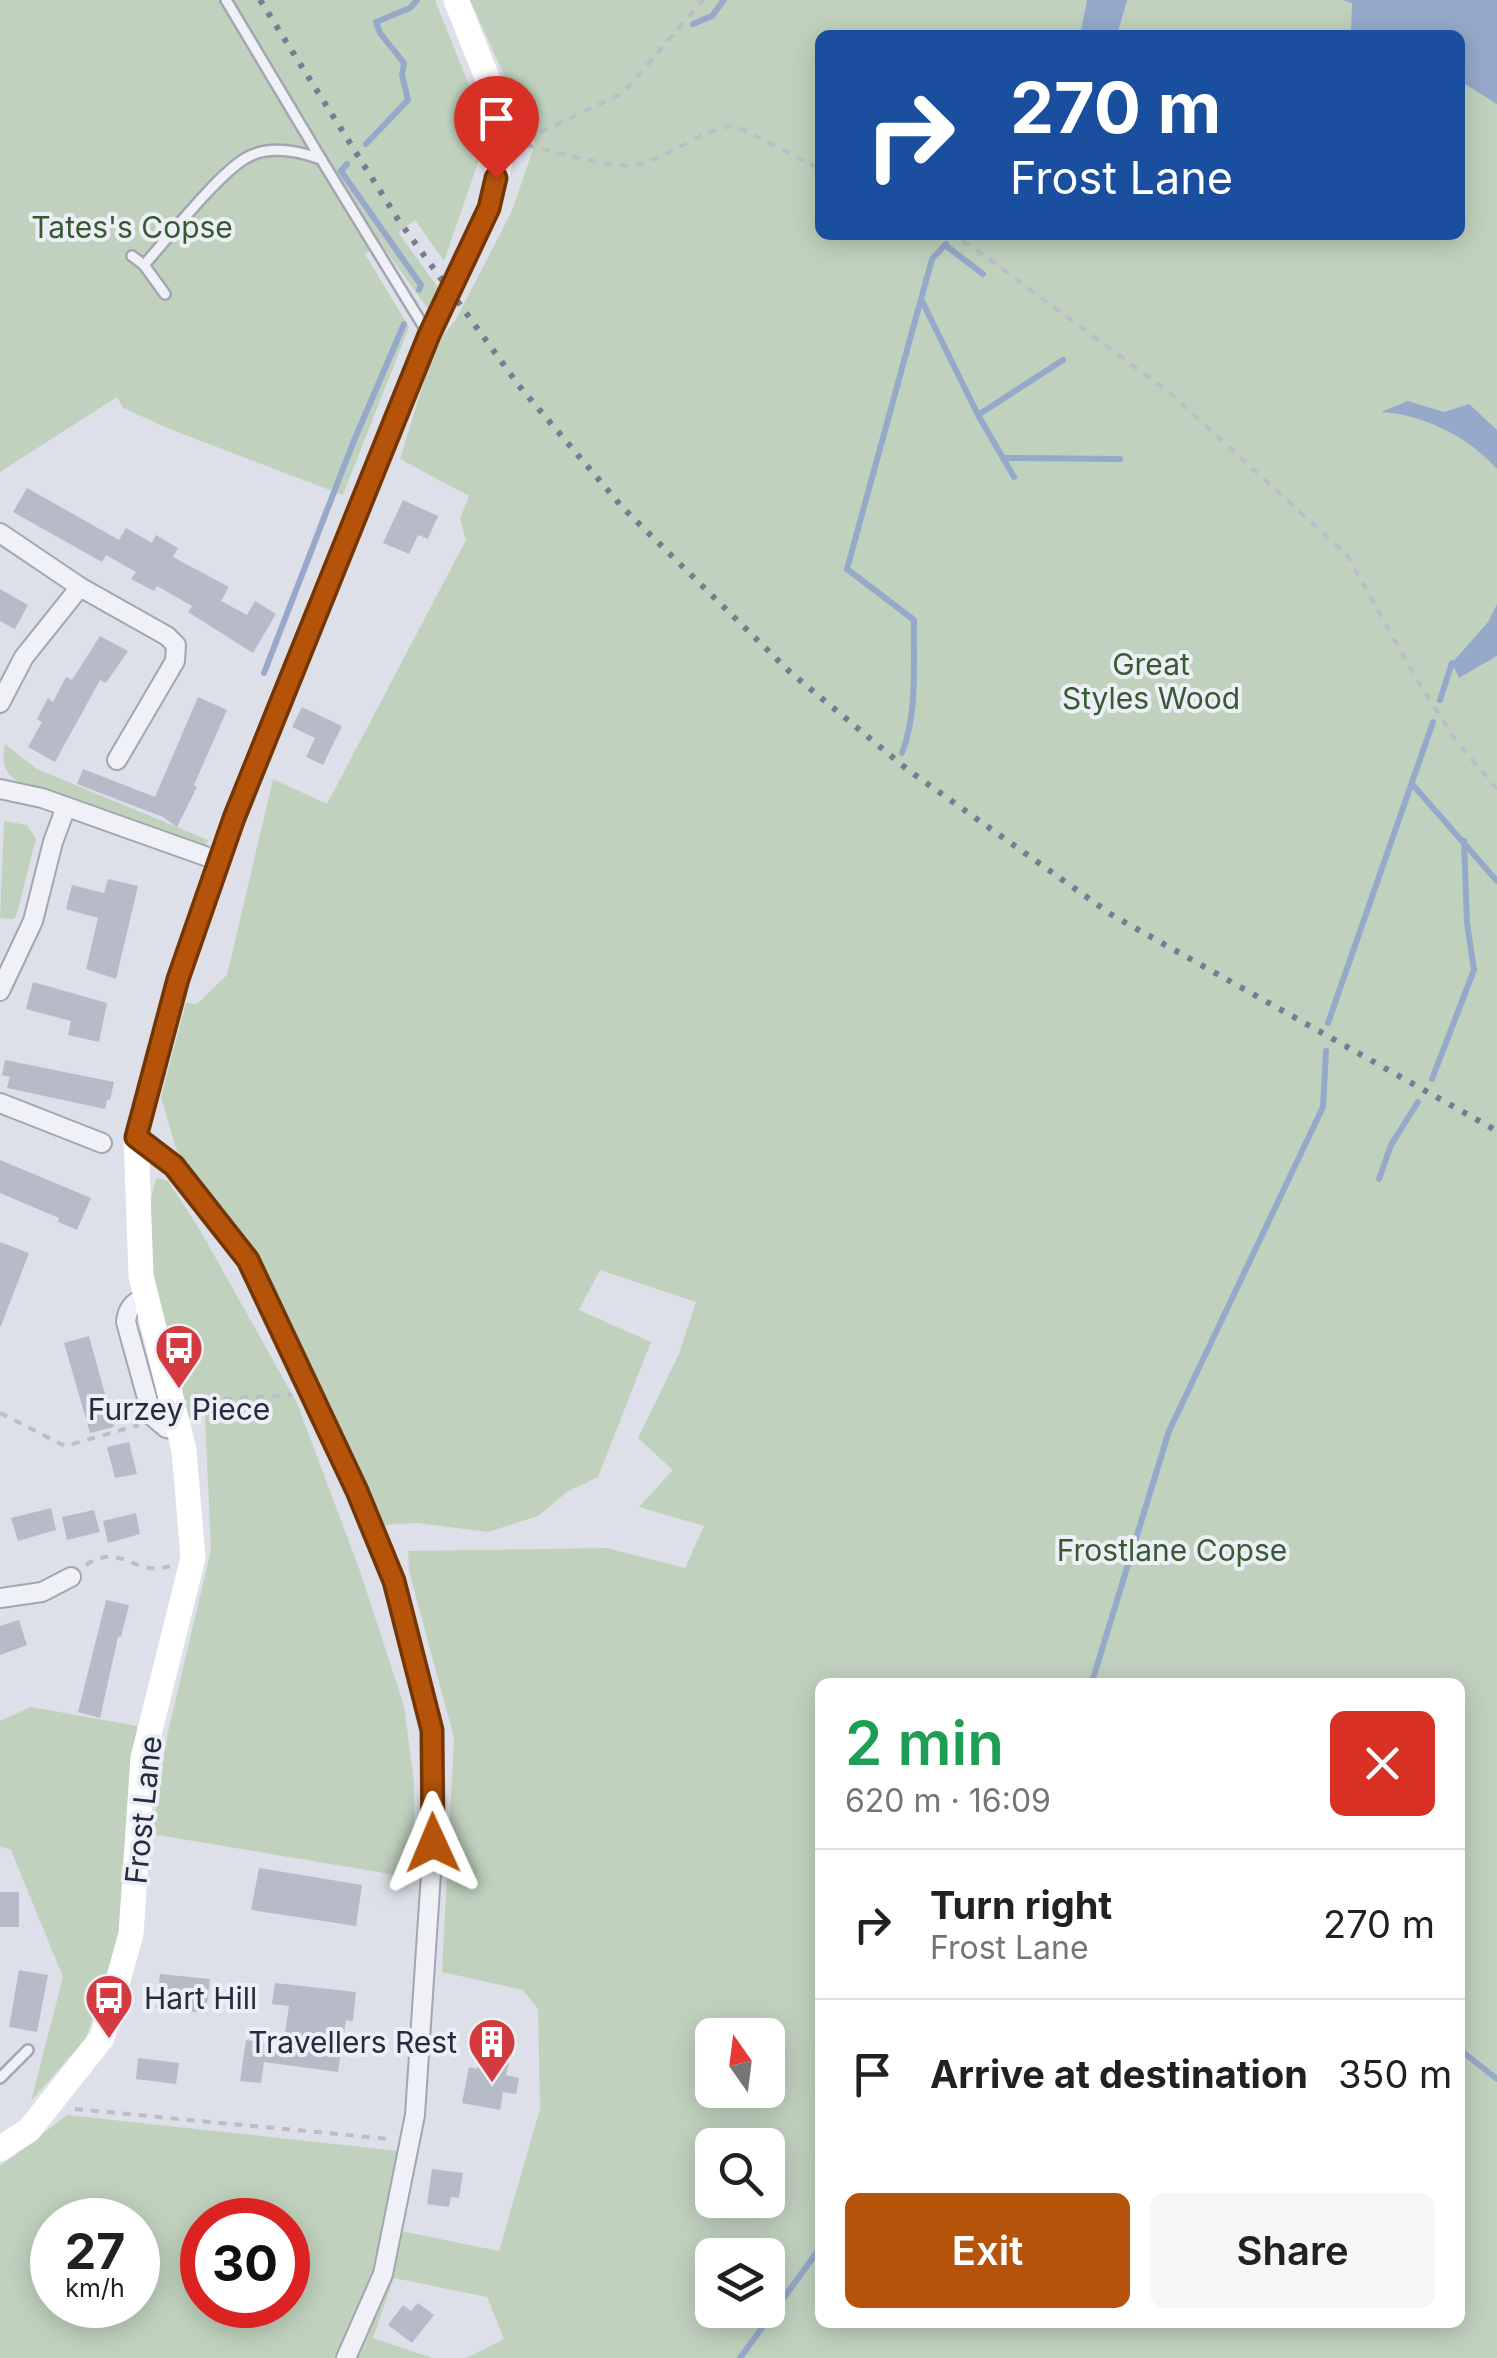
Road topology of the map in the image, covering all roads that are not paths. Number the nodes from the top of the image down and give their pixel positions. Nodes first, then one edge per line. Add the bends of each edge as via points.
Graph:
1 (226, 0) edge
2 (456, 0) edge
3 (321, 159) junction
4 (132, 256) dead end
5 (144, 264) junction
6 (166, 294) dead end
7 (429, 335) junction
8 (0, 533) edge
9 (80, 587) junction
10 (1, 695) edge
11 (117, 760) dead end
12 (0, 789) edge
13 (66, 806) junction
14 (219, 861) junction
15 (0, 991) edge
16 (0, 1103) edge
17 (136, 1137) junction
18 (102, 1143) dead end
19 (71, 1578) road end
20 (0, 1598) edge
21 (28, 2050) dead end
22 (0, 2078) edge
23 (0, 2148) edge
24 (346, 2358) edge

1 - 3 lane
2 - 7 street, Frost Lane via 494,95 503,148 489,208
3 - 5 lane via 272,150 247,157
3 - 7 lane
4 - 5 lane
5 - 6 lane
7 - 14 street, Frost Lane
8 - 9 street
9 - 10 street
9 - 11 street via 167,636 177,650
12 - 13 street
13 - 14 street
13 - 15 street via 33,921
14 - 17 street, Frost Lane via 178,979
16 - 18 street
17 - 23 street, Frost Lane via 141,1276 169,1417 184,1450 193,1558 143,1758 132,1934 102,2038 28,2130
17 - 24 street via 174,1166 248,1260 394,1581 432,1730 433,1843 415,2116 383,2274
19 - 20 street via 42,1592
21 - 22 lane

